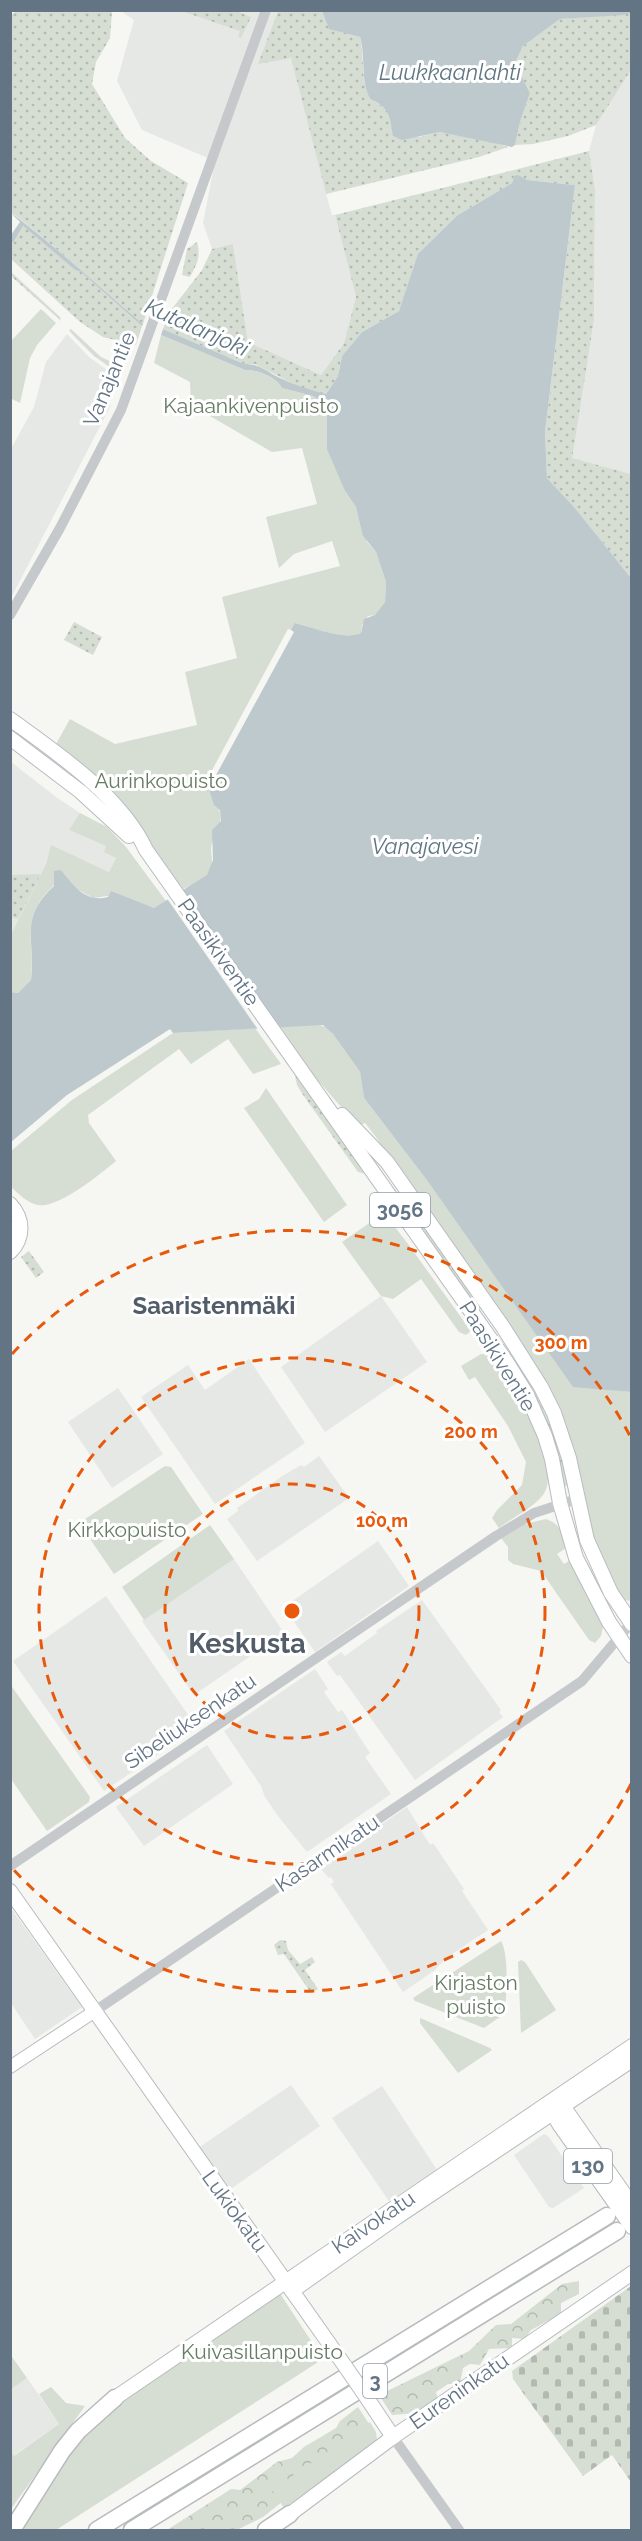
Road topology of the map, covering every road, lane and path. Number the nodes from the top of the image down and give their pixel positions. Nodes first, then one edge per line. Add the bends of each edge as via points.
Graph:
1 (266, 10) edge
2 (10, 615) edge
3 (10, 719) edge
4 (10, 738) edge
5 (146, 850) junction
6 (312, 1083) junction
7 (10, 1204) edge
8 (10, 1227) edge
9 (15, 1238) edge
10 (10, 1252) edge
11 (577, 1499) junction
12 (560, 1503) junction
13 (631, 1624) edge
14 (619, 1636) junction
15 (632, 1656) edge
16 (10, 1866) edge
17 (10, 1891) edge
18 (95, 2011) junction
19 (632, 2046) edge
20 (632, 2060) edge
21 (10, 2067) edge
22 (556, 2107) junction
23 (632, 2205) edge
24 (607, 2216) dead end
25 (624, 2229) edge
26 (632, 2273) edge
27 (289, 2287) junction
28 (115, 2398) joint
29 (393, 2437) junction
30 (290, 2514) joint
31 (12, 2530) edge
32 (97, 2530) edge
33 (132, 2530) edge
34 (266, 2530) edge
35 (459, 2530) edge

1 - 2 street, Vanajantie via 121,410
3 - 5 main road, Paasikiventie / 3056 via 108,798 134,827
4 - 5 main road, Paasikiventie / 3056 via 81,792
5 - 6 main road, Paasikiventie / 3056
6 - 11 main road, Paasikiventie / 3056 via 387,1162 526,1361 561,1434
6 - 12 main road, Paasikiventie / 3056 via 517,1378 545,1436
7 - 9 main road via 20,1225
8 - 9 main road
9 - 10 main road
11 - 12 street, Sibeliuksenkatu
11 - 13 main road, Paasikiventie / 3056 via 597,1566
12 - 14 main road, Paasikiventie / 3056 via 576,1558
12 - 16 street, Sibeliuksenkatu via 534,1513 459,1561
13 - 14 street, Kasarmikatu
14 - 15 main road, Paasikiventie / 3056
14 - 18 street, Kasarmikatu via 582,1681
17 - 18 main road, Lukiokatu
18 - 21 main road, Kasarmikatu
18 - 27 main road, Lukiokatu
19 - 22 main road, Kaivokatu
20 - 22 main road, Kaivokatu
22 - 23 main road, 130
22 - 25 main road, 130
22 - 27 main road, Kaivokatu
24 - 32 highway, 3
25 - 33 highway, 3
26 - 29 main road, Eureninkatu
27 - 28 main road, Kaivokatu
27 - 29 main road, Lukiokatu, bridge
28 - 31 highway via 62,2451
29 - 30 main road, Eureninkatu
29 - 35 street, Lukiokatu
30 - 34 highway

